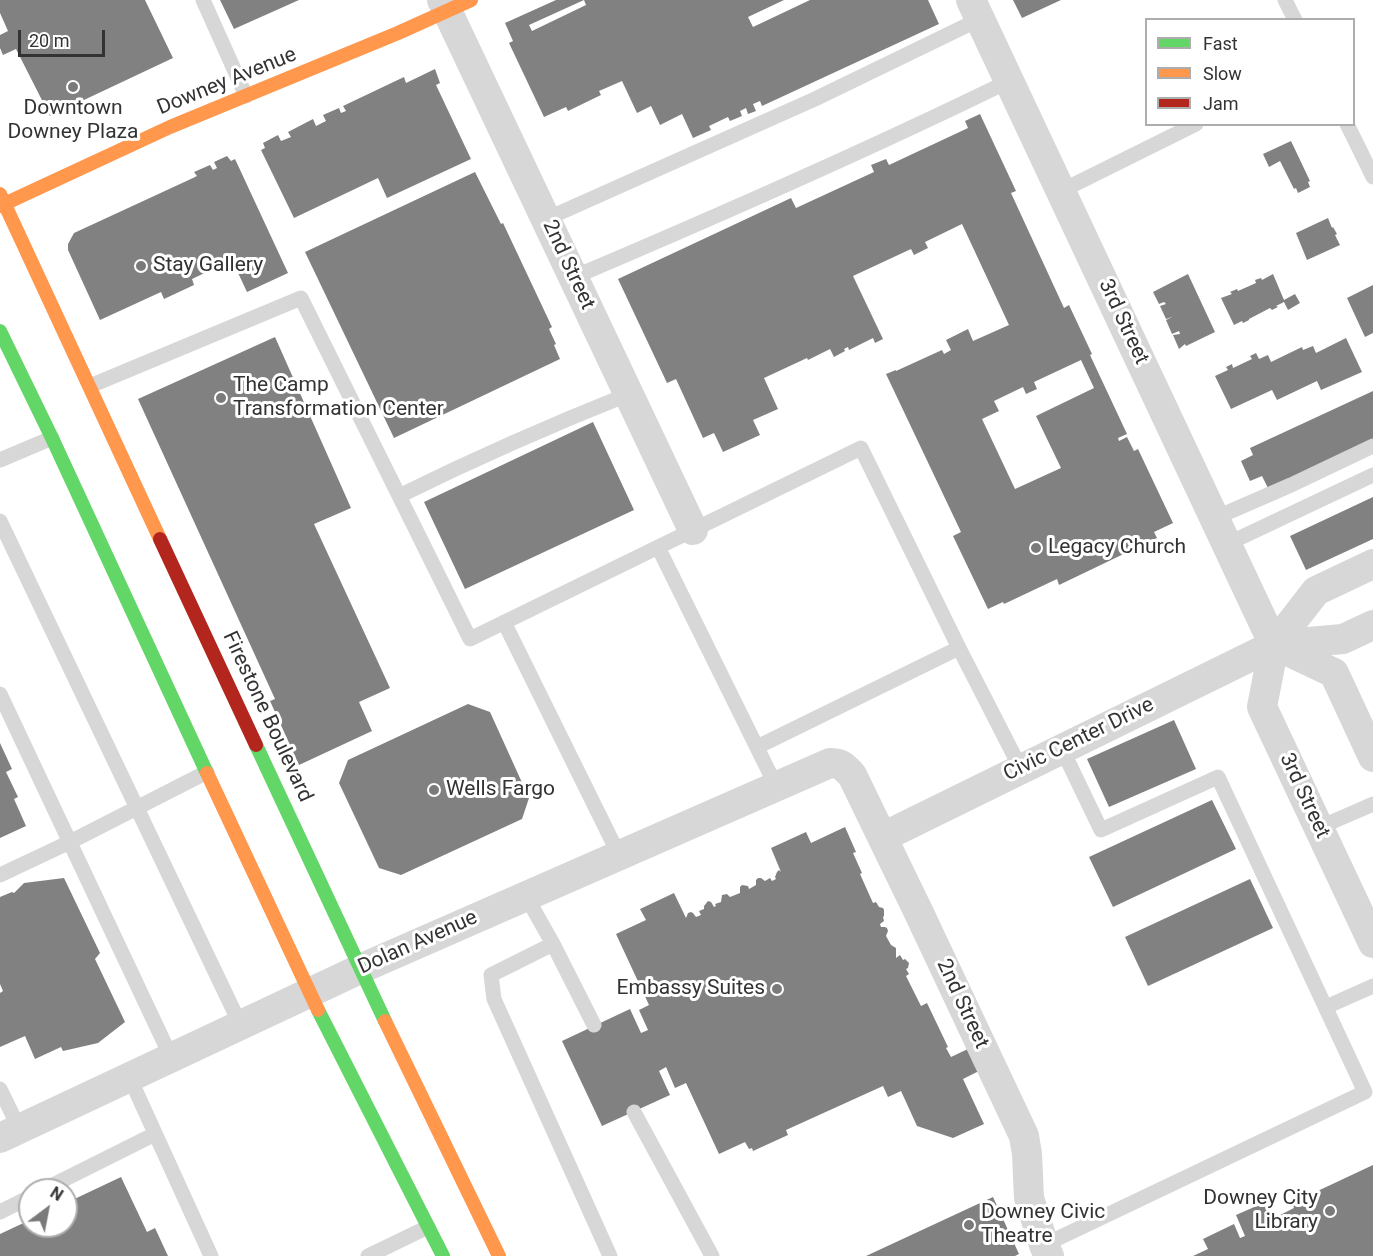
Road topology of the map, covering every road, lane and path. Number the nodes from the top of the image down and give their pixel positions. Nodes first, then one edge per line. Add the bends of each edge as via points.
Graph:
1 (203, 0) edge
2 (1286, 0) edge
3 (454, 4) edge
4 (975, 9) edge
5 (1294, 18) edge
6 (1009, 81) junction
7 (246, 96) junction
8 (1192, 126) edge
9 (1348, 126) edge
10 (1373, 177) edge
11 (1061, 191) junction
12 (2, 201) edge
13 (546, 219) junction
14 (574, 277) junction
15 (0, 331) edge
16 (90, 386) junction
17 (629, 394) junction
18 (52, 438) junction
19 (1373, 446) edge
20 (0, 460) edge
21 (1373, 475) edge
22 (399, 496) junction
23 (0, 520) edge
24 (693, 530) junction
25 (1221, 531) junction
26 (658, 547) junction
27 (1373, 564) edge
28 (504, 622) junction
29 (1373, 625) edge
30 (1274, 645) junction
31 (960, 648) junction
32 (0, 694) edge
33 (757, 747) junction
34 (1062, 749) junction
35 (1373, 757) edge
36 (842, 764) joint
37 (1021, 769) junction
38 (207, 772) junction
39 (776, 786) junction
40 (1373, 804) edge
41 (137, 808) junction
42 (1318, 828) junction
43 (883, 837) junction
44 (70, 842) junction
45 (619, 855) junction
46 (0, 875) edge
47 (526, 896) junction
48 (1373, 943) edge
49 (553, 945) junction
50 (360, 969) junction
51 (1373, 986) edge
52 (309, 993) junction
53 (1326, 1007) junction
54 (594, 1025) dead end
55 (241, 1026) junction
56 (171, 1057) junction
57 (129, 1076) junction
58 (0, 1089) edge
59 (634, 1112) dead end
60 (10, 1133) edge
61 (155, 1134) junction
62 (67, 1178) edge
63 (18, 1203) edge
64 (0, 1212) edge
65 (428, 1227) junction
66 (1046, 1251) edge
67 (211, 1256) edge
68 (368, 1256) edge
69 (443, 1256) edge
70 (499, 1256) edge
71 (610, 1256) edge
72 (712, 1256) edge

1 - 7 lane
2 - 5 lane
3 - 7 main road, Downey Avenue via 398,33
3 - 13 street, 2nd Street
4 - 6 street, 3rd Street
4 - 13 lane via 815,99
6 - 11 street, 3rd Street
6 - 14 lane
7 - 12 main road, Downey Avenue
8 - 11 lane
9 - 10 lane
11 - 25 street, 3rd Street
12 - 16 main road, Firestone Boulevard
13 - 14 street, 2nd Street
14 - 17 street, 2nd Street
15 - 18 main road
16 - 22 lane via 302,298
16 - 50 main road, Firestone Boulevard
17 - 22 lane
17 - 24 street, 2nd Street
18 - 20 lane
18 - 38 main road
19 - 25 lane via 1292,485
21 - 25 lane
22 - 28 lane via 470,639
23 - 41 lane
24 - 26 lane
24 - 31 lane via 861,448
25 - 30 street, 3rd Street
26 - 28 lane
26 - 33 lane
27 - 30 street, Civic Center Drive via 1316,591
28 - 45 lane
29 - 30 street, Civic Center Drive via 1343,639
30 - 34 street, Civic Center Drive
30 - 35 street via 1334,673
30 - 42 street, 3rd Street via 1262,707
31 - 33 lane
31 - 37 lane
32 - 44 lane
33 - 39 lane
34 - 37 street, Civic Center Drive
34 - 53 lane via 1101,830 1218,777
36 - 39 street, Dolan Avenue via 830,763
36 - 43 street, 2nd Street via 852,775
37 - 43 street, Civic Center Drive
38 - 41 lane
38 - 52 main road
39 - 45 street, Dolan Avenue
40 - 42 lane
41 - 44 lane
41 - 55 lane
42 - 48 street, 3rd Street
43 - 66 street, 2nd Street via 1024,1136 1029,1198
44 - 46 lane
44 - 56 lane
45 - 47 street, Dolan Avenue
47 - 49 lane
47 - 50 street, Dolan Avenue
49 - 54 lane
49 - 71 lane via 492,975 494,999
50 - 52 street, Dolan Avenue
50 - 70 main road, Firestone Boulevard
51 - 53 lane
52 - 55 street, Dolan Avenue
52 - 65 main road
53 - 66 lane via 1365,1092
55 - 56 street, Dolan Avenue
56 - 57 street, Dolan Avenue
57 - 60 street, Dolan Avenue
57 - 61 lane
58 - 60 lane
59 - 72 lane
61 - 62 lane
61 - 67 lane
63 - 64 lane
65 - 68 lane
65 - 69 main road

